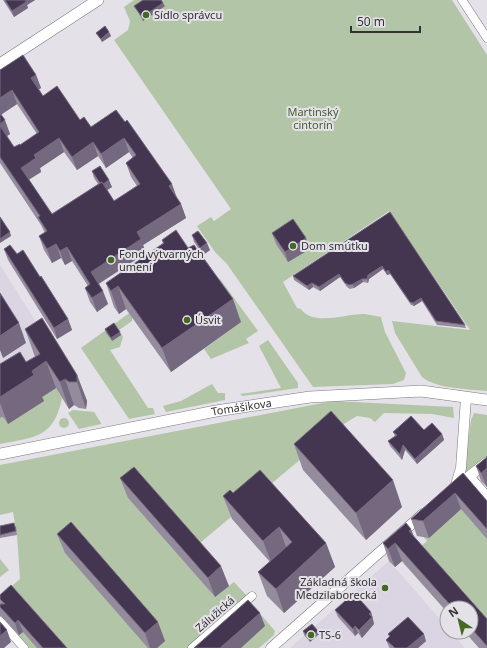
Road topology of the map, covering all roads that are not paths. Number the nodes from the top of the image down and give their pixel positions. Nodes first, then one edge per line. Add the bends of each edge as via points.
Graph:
1 (98, 0) edge
2 (462, 0) edge
3 (487, 38) edge
4 (0, 64) edge
5 (466, 398) junction
6 (487, 400) edge
7 (0, 454) edge
8 (487, 462) edge
9 (471, 477) junction
10 (487, 496) edge
11 (433, 506) edge
12 (252, 596) dead end
13 (0, 621) edge
14 (24, 648) edge
15 (192, 648) edge
16 (271, 648) edge

1 - 4 main road
2 - 3 street
5 - 6 main road, Tomášikova
5 - 7 main road, Tomášikova via 421,391 310,397 216,411
5 - 9 street via 461,468 452,490
8 - 9 street
9 - 10 street
11 - 16 street
12 - 15 street, Zálužická
13 - 14 street

